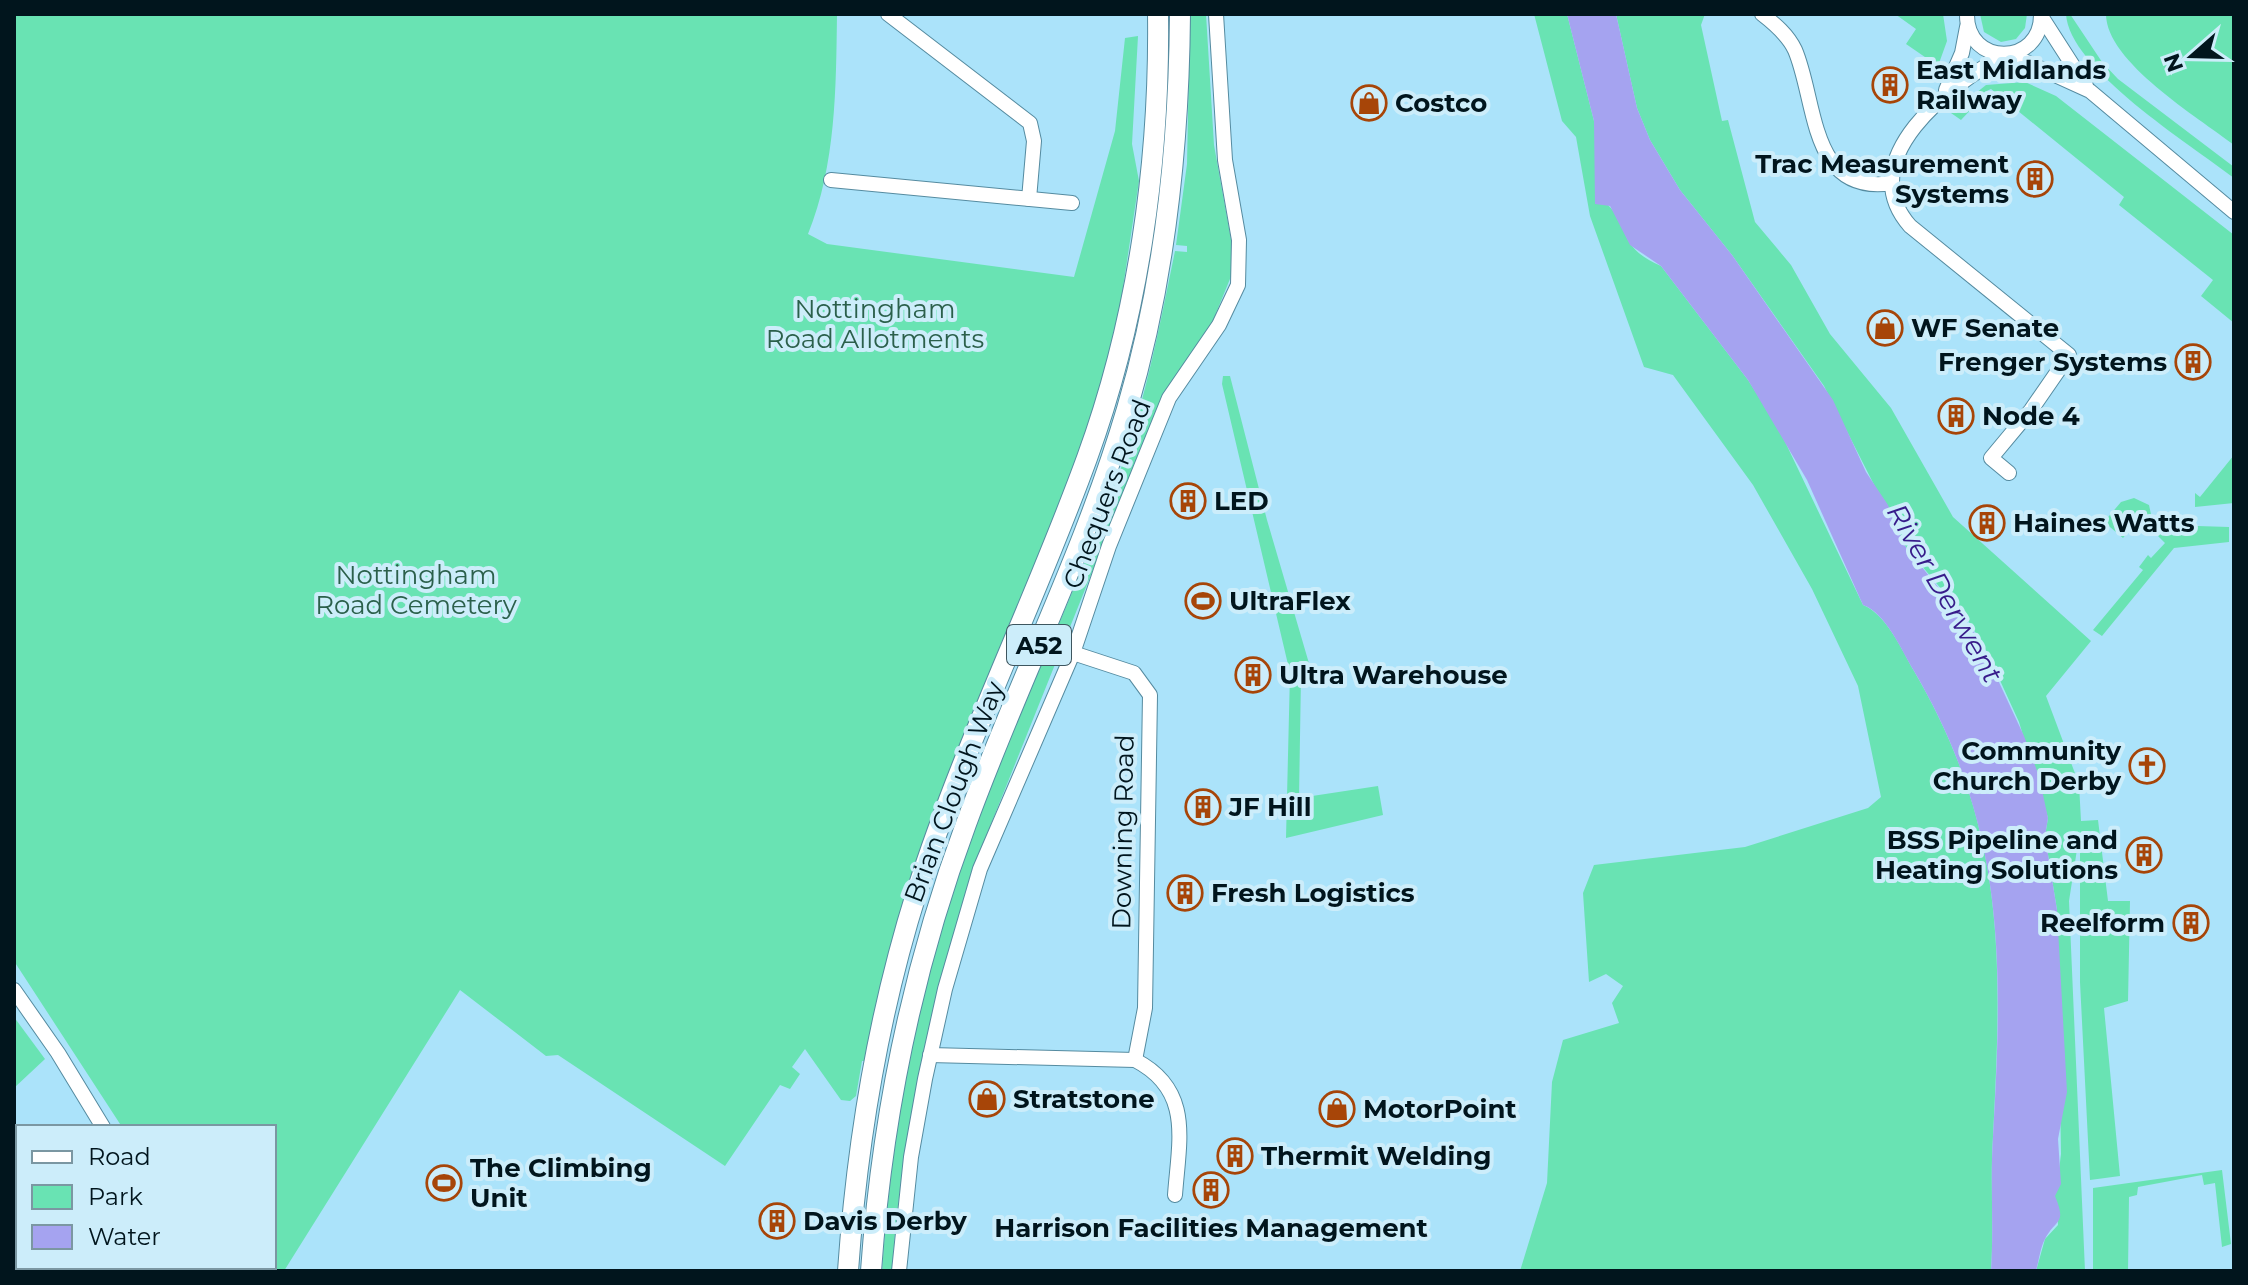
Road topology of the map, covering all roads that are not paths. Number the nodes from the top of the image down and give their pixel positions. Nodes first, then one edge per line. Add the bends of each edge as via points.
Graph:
1 (888, 14) edge
2 (1158, 14) edge
3 (1180, 14) edge
4 (1216, 14) edge
5 (1762, 14) edge
6 (2041, 15) edge
7 (1966, 18) edge
8 (2008, 55) junction
9 (2090, 91) junction
10 (1945, 92) junction
11 (831, 180) dead end
12 (1892, 183) junction
13 (1029, 199) junction
14 (1072, 203) dead end
15 (2234, 209) edge
16 (2009, 473) dead end
17 (1073, 653) junction
18 (14, 990) edge
19 (930, 1055) junction
20 (1135, 1060) junction
21 (102, 1125) edge
22 (1175, 1195) dead end
23 (848, 1271) edge
24 (871, 1271) edge
25 (899, 1271) edge

1 - 13 street via 1033,126
2 - 23 highway, Brian Clough Way / A52 via 1152,154 1125,325 1067,512 916,893 873,1067
3 - 24 highway, Brian Clough Way / A52 via 1173,176 1144,343 1101,488 966,823 929,934 893,1085
4 - 17 street, Chequers Road via 1225,160 1239,240 1238,285 1219,325 1169,398 1109,546
5 - 12 street via 1794,48 1818,138 1828,156 1858,182
6 - 8 street via 2035,39
6 - 9 street
7 - 8 street via 1981,47
7 - 10 street via 1962,53
8 - 9 street
8 - 10 street
9 - 15 street
10 - 12 street via 1900,150
11 - 13 street
12 - 16 street via 1896,206 1910,226 2069,355 1991,458
13 - 14 street
17 - 19 street, Chequers Road via 980,869
17 - 20 street, Downing Road via 1134,673 1150,695 1145,1008
18 - 21 street
19 - 20 street
19 - 25 street, Chequers Road via 911,1157
20 - 22 street via 1157,1071 1172,1091 1180,1120

